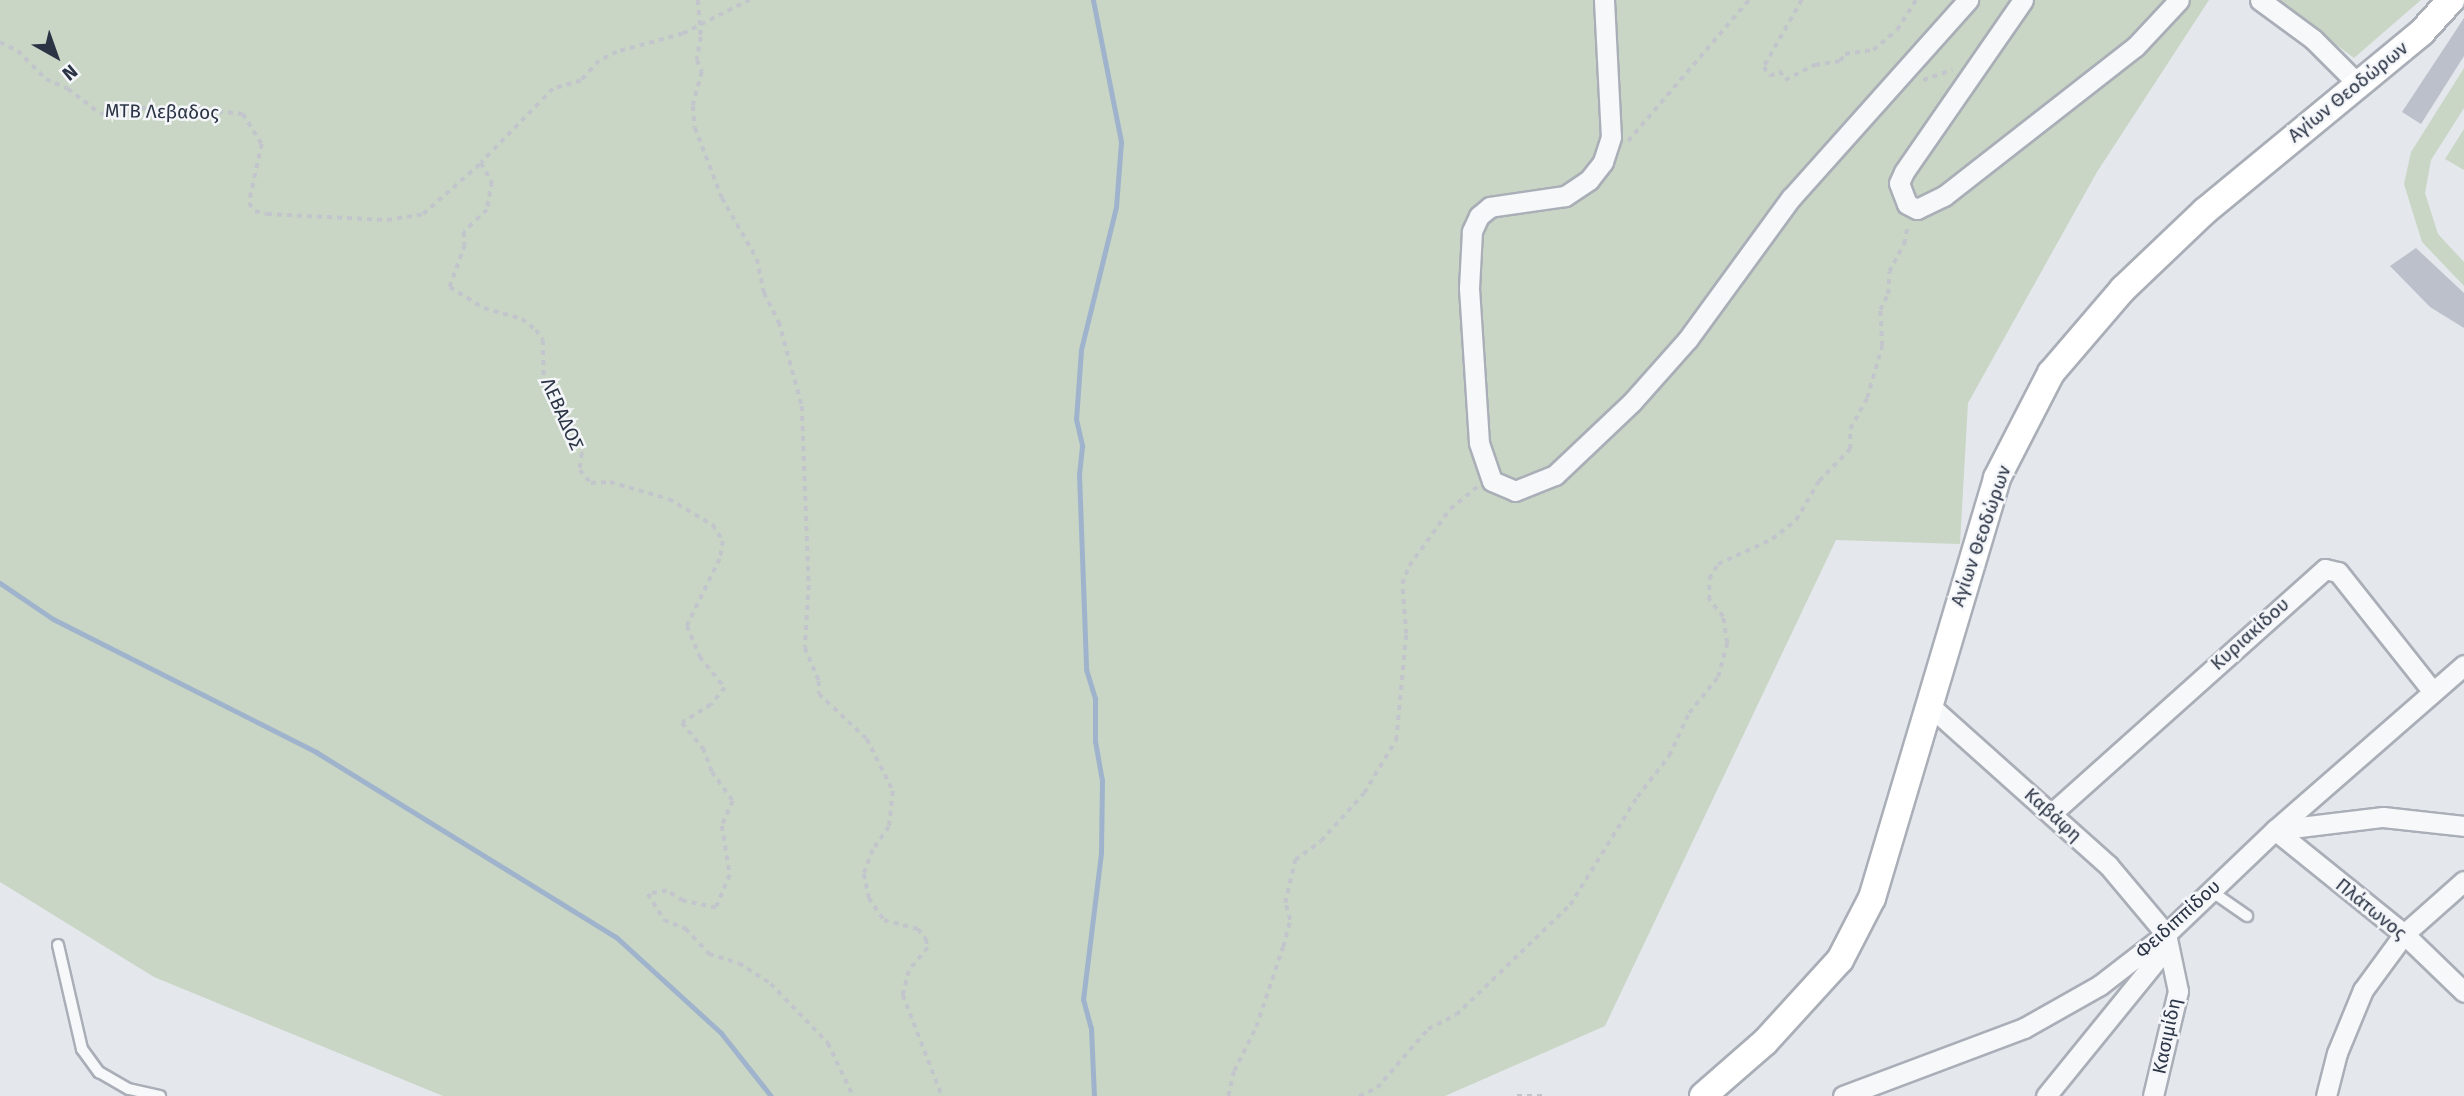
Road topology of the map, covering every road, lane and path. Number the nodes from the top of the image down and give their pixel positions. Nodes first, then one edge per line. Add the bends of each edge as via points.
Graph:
1 (698, 0) edge
2 (750, 0) edge
3 (1604, 0) edge
4 (1749, 0) edge
5 (1802, 0) edge
6 (1916, 0) edge
7 (1968, 0) edge
8 (2023, 0) edge
9 (2179, 0) edge
10 (2260, 0) edge
11 (2451, 0) edge
12 (699, 24) junction
13 (0, 42) edge
14 (1969, 72) junction
15 (2358, 84) junction
16 (1888, 86) junction
17 (1605, 153) junction
18 (481, 163) junction
19 (1907, 204) junction
20 (1492, 481) junction
21 (2464, 665) edge
22 (2433, 692) junction
23 (1930, 706) junction
24 (2052, 813) junction
25 (2464, 825) edge
26 (2275, 830) junction
27 (2464, 881) edge
28 (2211, 891) junction
29 (2247, 916) dead end
30 (2404, 934) junction
31 (2167, 940) junction
32 (58, 945) dead end
33 (2464, 992) edge
34 (1367, 1095) edge
35 (160, 1096) edge
36 (853, 1096) edge
37 (942, 1096) edge
38 (1228, 1096) edge
39 (1359, 1096) edge
40 (1517, 1096) edge
41 (1544, 1096) edge
42 (1703, 1096) edge
43 (1843, 1096) edge
44 (2046, 1096) edge
45 (2153, 1096) edge
46 (2326, 1096) edge

1 - 12 path
2 - 12 path
3 - 17 street via 1611,137
4 - 17 path via 1635,136
5 - 6 path via 1764,67 1770,76 1780,71 1785,80 1815,65 1840,61 1845,54 1873,50 1898,30
7 - 16 street
8 - 14 street
9 - 19 street via 2135,47 1944,196 1917,209
10 - 15 street via 2313,39
11 - 15 street, Αγίων Θεοδώρων via 2421,33
12 - 18 path via 683,34 617,52 599,61 581,80 553,89
12 - 37 path via 696,60 702,72 693,106 695,128 722,198 757,259 802,406 809,585 805,648 819,681 819,694 867,739 893,791 889,827 864,874 869,898 884,919 918,929 926,939 928,948 909,971 903,995
13 - 18 path, ΜΤΒ Λεβαδος via 101,114 149,107 165,112 188,108 243,114 262,144 249,203 255,211 375,220 423,214
14 - 16 path via 1947,71 1911,86
14 - 19 street via 1904,172 1899,183
15 - 23 street, Αγίων Θεοδώρων via 2150,263 2051,373 1997,478 1955,607
16 - 20 street via 1791,198 1688,339 1586,448 1555,475 1515,491
17 - 20 street via 1589,180 1565,196 1490,207 1472,231 1469,288 1479,443
18 - 36 path, ΛΕΒΑΔΟΣ via 492,181 487,210 464,232 465,245 450,287 484,308 522,319 536,330 543,341 544,380 571,424 582,453 580,470 592,483 610,482 669,499 713,525 723,541 720,559 687,626 700,657 726,688 682,723 703,748 712,772 733,801 722,826 730,875 716,908 683,901 667,891 648,894 654,909 703,943 709,954 739,963 771,984 828,1043
19 - 34 path via 1908,232 1895,254 1880,310 1882,346 1867,398 1850,429 1850,449 1819,481 1796,520 1772,539 1718,564 1709,579 1709,600 1723,617 1728,634 1718,677 1689,713 1669,756 1637,797 1570,905 1455,1015 1428,1030
20 - 38 path via 1450,509 1409,566 1402,584 1406,634 1396,740 1364,793 1321,841 1294,860 1285,903 1290,919 1283,947
21 - 22 street, Φειδιππίδου
22 - 24 street, Κυριακίδου via 2338,572 2325,569
22 - 26 street, Φειδιππίδου
23 - 24 street, Καβάφη
23 - 42 street, Αγίων Θεοδώρων via 1872,898 1840,960 1765,1042
24 - 31 street, Καβάφη via 2108,865
25 - 26 street via 2383,817
26 - 28 street, Φειδιππίδου
26 - 30 street, Πλάτωνος
27 - 30 street
28 - 29 lane
28 - 31 street, Φειδιππίδου
30 - 33 street, Πλάτωνος
30 - 46 street via 2353,1012
31 - 43 street, Φειδιππίδου via 2024,1028
31 - 44 street
31 - 45 street, Κασιμίδη via 2178,991
32 - 35 lane via 82,1049 99,1072 119,1084
34 - 39 path
40 - 41 path

